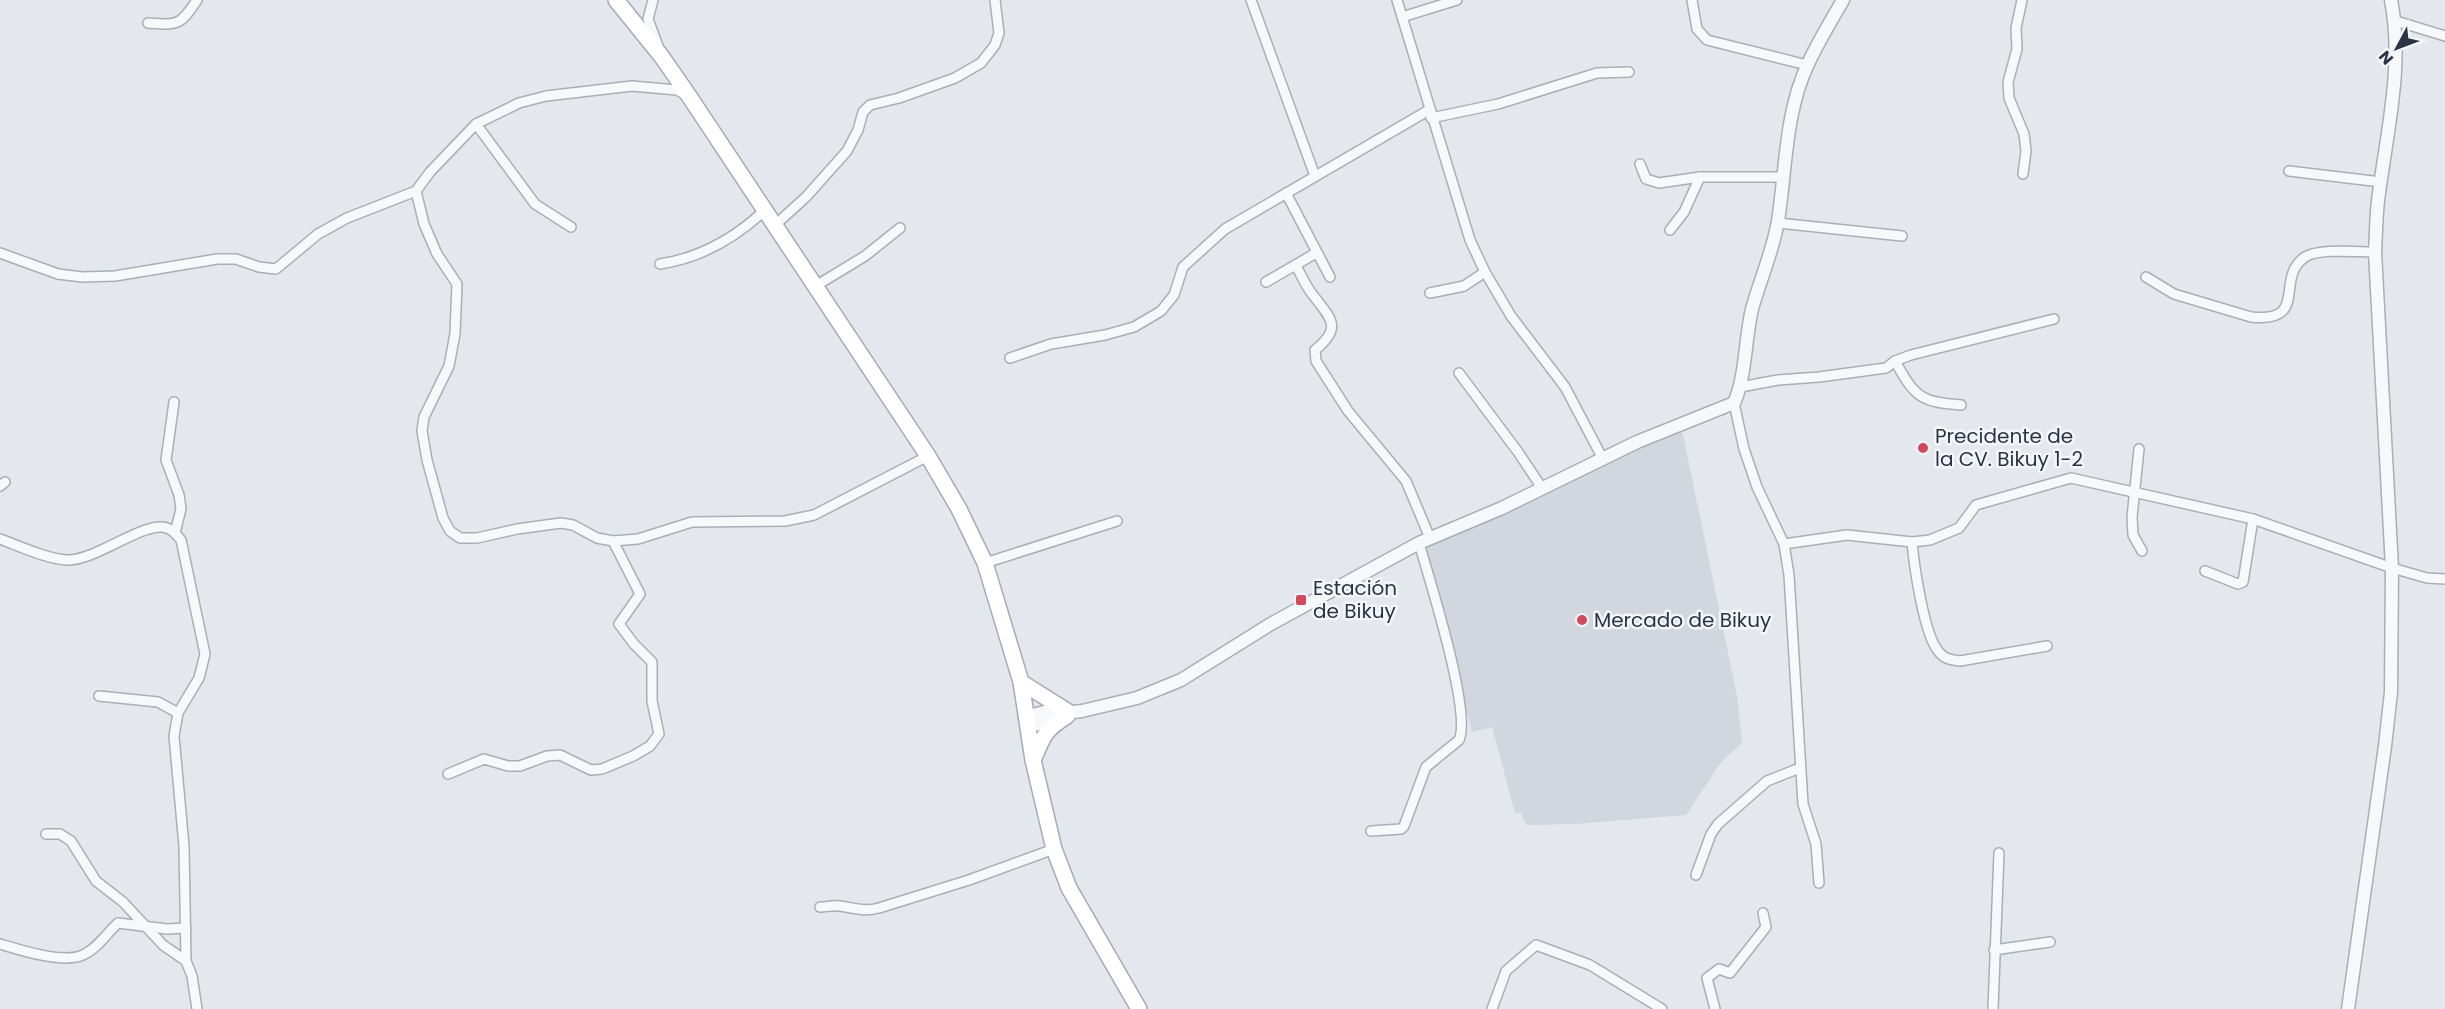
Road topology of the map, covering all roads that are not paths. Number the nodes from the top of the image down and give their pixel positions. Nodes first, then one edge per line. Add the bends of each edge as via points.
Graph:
1 (196, 0) edge
2 (616, 0) edge
3 (653, 0) edge
4 (995, 0) edge
5 (1251, 0) edge
6 (1397, 0) edge
7 (1457, 0) edge
8 (1692, 0) edge
9 (1843, 0) edge
10 (2022, 0) edge
11 (2391, 0) edge
12 (1402, 17) junction
13 (2396, 21) junction
14 (148, 23) dead end
15 (2445, 36) edge
16 (662, 57) junction
17 (1807, 65) junction
18 (1629, 72) dead end
19 (689, 96) junction
20 (1430, 114) junction
21 (477, 123) junction
22 (1640, 164) dead end
23 (2289, 171) dead end
24 (2023, 174) dead end
25 (1315, 176) junction
26 (1700, 177) junction
27 (1783, 177) junction
28 (2380, 182) junction
29 (416, 191) junction
30 (1286, 193) junction
31 (764, 211) junction
32 (1778, 223) junction
33 (774, 226) junction
34 (571, 227) dead end
35 (900, 228) dead end
36 (1670, 230) dead end
37 (1902, 236) dead end
38 (2374, 252) junction
39 (0, 253) edge
40 (1316, 253) junction
41 (660, 264) dead end
42 (1296, 266) junction
43 (1485, 272) junction
44 (1330, 277) dead end
45 (2146, 277) dead end
46 (1266, 282) dead end
47 (814, 287) junction
48 (1430, 293) dead end
49 (2054, 319) dead end
50 (1010, 358) dead end
51 (1895, 361) junction
52 (1459, 374) dead end
53 (1740, 387) junction
54 (174, 402) dead end
55 (1734, 403) junction
56 (1961, 405) dead end
57 (2139, 449) dead end
58 (928, 456) junction
59 (1603, 459) junction
60 (1542, 488) junction
61 (2134, 491) junction
62 (2253, 519) junction
63 (1117, 522) dead end
64 (175, 533) junction
65 (0, 539) edge
66 (1425, 540) junction
67 (613, 541) junction
68 (1912, 542) junction
69 (1784, 544) junction
70 (2142, 551) dead end
71 (986, 563) junction
72 (2392, 568) junction
73 (2205, 571) dead end
74 (2445, 579) edge
75 (2047, 646) dead end
76 (1021, 682) junction
77 (99, 696) dead end
78 (178, 713) junction
79 (1069, 713) junction
80 (1026, 721) junction
81 (1034, 760) junction
82 (1800, 768) junction
83 (448, 774) dead end
84 (1371, 831) dead end
85 (46, 834) dead end
86 (1054, 849) junction
87 (1999, 853) dead end
88 (1696, 875) dead end
89 (1819, 883) dead end
90 (820, 908) dead end
91 (1763, 913) dead end
92 (146, 927) junction
93 (186, 928) junction
94 (2050, 942) dead end
95 (0, 944) edge
96 (1994, 950) junction
97 (186, 961) junction
98 (197, 1009) edge
99 (1139, 1009) edge
100 (1492, 1009) edge
101 (1662, 1009) edge
102 (1715, 1009) edge
103 (1993, 1009) edge
104 (2348, 1009) edge

1 - 14 street via 181,22
2 - 16 main road
3 - 16 street via 648,19
4 - 33 street via 999,33 981,63 955,78 870,105 863,112 848,151
5 - 25 street
6 - 12 street
7 - 12 street
8 - 17 street via 1697,29 1707,40
9 - 17 street
10 - 24 street via 2016,28 2017,49 2008,82 2009,98 2024,134
11 - 13 street
12 - 20 street
13 - 15 street
13 - 28 street via 2394,90
16 - 19 main road
17 - 27 street via 1793,115
18 - 20 street via 1597,74 1498,104
19 - 21 street via 663,88 612,87 519,103
19 - 31 main road
20 - 25 street
20 - 43 street via 1466,230
21 - 29 street
21 - 34 street via 535,204
22 - 26 street via 1642,174 1650,182
23 - 28 street
25 - 30 street
26 - 27 street
26 - 36 street via 1684,212
27 - 32 street
28 - 38 street
29 - 39 street via 318,234 276,269 236,259 217,259 114,276 82,277 58,274
29 - 67 street via 437,254 457,284 449,366 424,417 422,430 437,498 450,531 460,538 477,538 561,523
30 - 40 street
30 - 50 street via 1225,229 1195,255 1184,267 1174,295 1161,311 1134,327 1051,344
31 - 33 main road
31 - 41 street via 724,242 678,261
32 - 37 street
32 - 53 street via 1752,310
33 - 47 main road
35 - 47 street
38 - 45 street via 2319,252 2307,256 2291,273 2290,301 2264,318 2174,294
38 - 72 street
40 - 42 street
40 - 44 street
42 - 46 street
42 - 66 street via 1331,316 1333,330 1315,350 1316,361 1348,411 1406,481
43 - 48 street via 1464,286
43 - 59 street via 1511,316 1565,387
47 - 58 main road
49 - 51 street
51 - 53 street via 1886,368
51 - 56 street via 1906,382 1924,400
52 - 60 street
53 - 55 street
54 - 64 street via 166,460 181,509
55 - 59 street
55 - 69 street via 1757,487
57 - 61 street
58 - 67 street via 814,515 785,521 693,522 638,539
58 - 71 main road
59 - 60 street
60 - 66 street
61 - 62 street
61 - 68 street via 2071,478 1976,505 1959,528 1930,540
61 - 70 street via 2133,534
62 - 72 street
62 - 73 street via 2243,582 2238,584
63 - 71 street
64 - 65 street via 157,527 84,558 66,560
64 - 78 street via 181,540 205,654 199,678
66 - 79 street via 1304,605 1181,680 1137,698
66 - 84 street via 1460,703 1461,735 1426,767 1404,826
67 - 83 street via 640,594 619,624 652,662 652,701 659,734 656,741 602,769 591,770 560,755 520,766 484,759
68 - 69 street via 1847,535
68 - 75 street via 1923,608 1942,656 1960,661
69 - 82 street
71 - 76 main road
72 - 74 street
72 - 104 street via 2390,703
76 - 79 main road
76 - 80 main road
77 - 78 street via 158,702
78 - 93 street via 174,761 184,846
79 - 80 street via 1052,710
79 - 81 main road via 1043,736
80 - 81 main road
81 - 86 main road
82 - 88 street via 1767,781 1718,824
82 - 89 street via 1803,804 1816,844
85 - 92 street via 60,834 71,841 96,881
86 - 90 street via 868,911 838,905
86 - 99 main road via 1069,888
87 - 96 street
91 - 102 street via 1766,927 1730,973 1719,969 1707,978
92 - 93 street
92 - 95 street via 118,923 81,956 30,954
92 - 97 street
93 - 97 street
94 - 96 street
96 - 103 street
97 - 98 street
100 - 101 street via 1506,971 1536,945 1590,964

